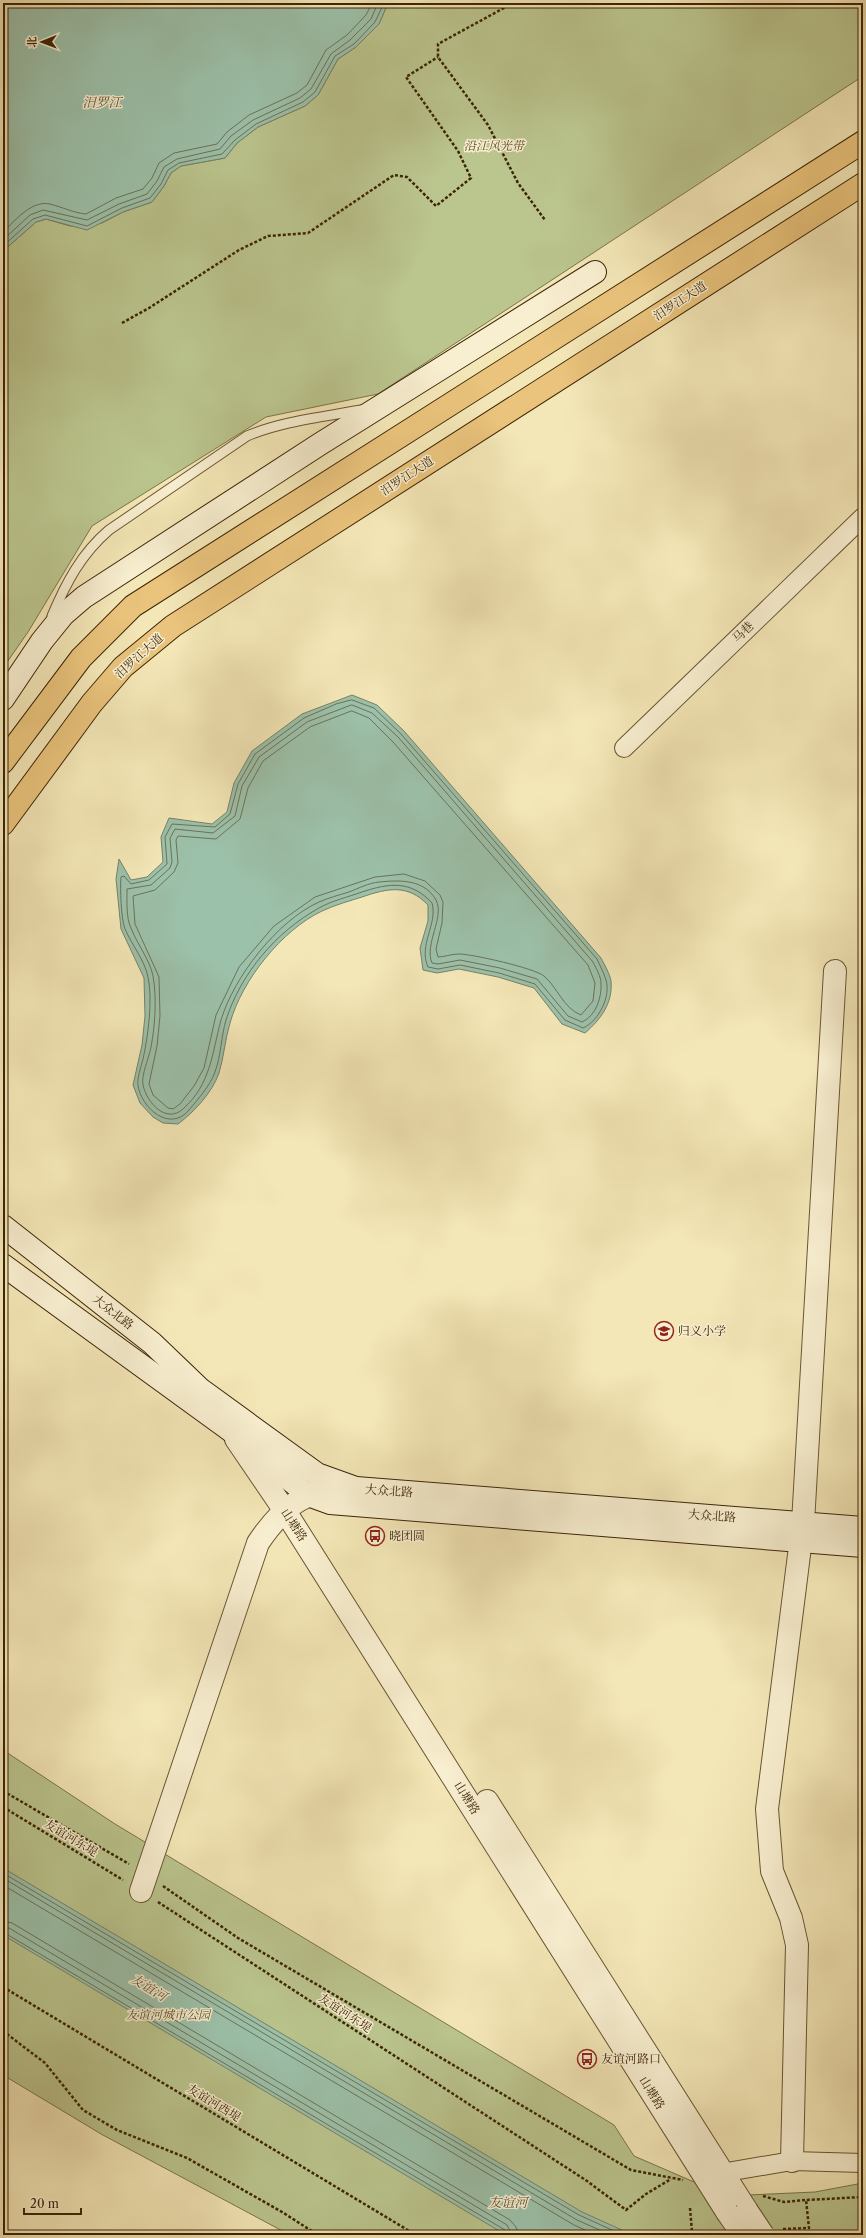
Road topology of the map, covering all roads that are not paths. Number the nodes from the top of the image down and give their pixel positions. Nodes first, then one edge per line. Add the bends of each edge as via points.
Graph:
1 (863, 142) edge
2 (863, 184) edge
3 (595, 272) dead end
4 (382, 407) junction
5 (863, 517) edge
6 (42, 641) junction
7 (3, 699) edge
8 (624, 748) dead end
9 (3, 762) edge
10 (3, 824) edge
11 (835, 971) dead end
12 (3, 1226) edge
13 (3, 1265) edge
14 (200, 1389) joint
15 (232, 1422) junction
16 (356, 1488) junction
17 (296, 1503) junction
18 (863, 1528) edge
19 (802, 1532) junction
20 (863, 1546) edge
21 (144, 1882) road end
22 (792, 2161) junction
23 (863, 2163) edge
24 (714, 2178) junction
25 (745, 2206) junction
26 (743, 2235) edge
27 (763, 2235) edge

1 - 9 main road via 133,606 80,658
2 - 10 main road, 汨罗江大道 via 173,626 123,667
3 - 4 street
4 - 6 street via 313,448 84,597 63,615
4 - 6 lane via 302,420 265,428 247,436 109,530 78,563 65,586
5 - 8 street, 马巷
6 - 7 street
11 - 19 street
12 - 14 street, 大众北路 via 152,1342
13 - 15 street, 大众北路
14 - 15 street, 山塘路
15 - 16 street, 大众北路 via 317,1474
15 - 17 street, 山塘路
15 - 17 street, 大众北路
16 - 17 street via 323,1490
16 - 19 street, 大众北路
17 - 19 street, 大众北路
17 - 21 street via 269,1527 258,1543
17 - 24 street, 山塘路 via 502,1853
18 - 19 street, 大众北路
19 - 20 street, 大众北路
19 - 22 street via 767,1809 772,1871 791,1918 797,1945
22 - 23 street
22 - 24 street
24 - 25 street, 山塘路
25 - 26 street, bridge
25 - 27 street, bridge

